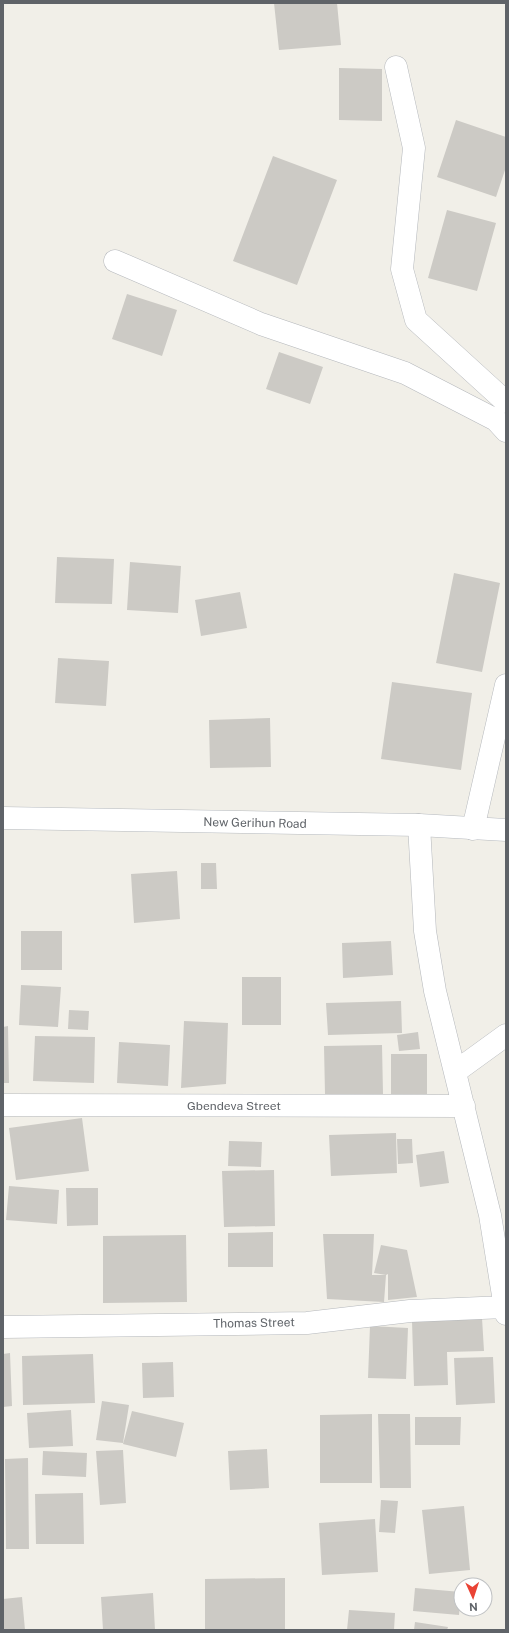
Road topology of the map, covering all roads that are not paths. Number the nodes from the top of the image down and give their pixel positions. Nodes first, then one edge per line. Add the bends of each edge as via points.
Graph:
1 (396, 67) dead end
2 (115, 262) dead end
3 (506, 402) edge
4 (506, 430) edge
5 (506, 685) edge
6 (3, 818) edge
7 (419, 825) junction
8 (473, 829) junction
9 (506, 830) edge
10 (506, 1035) edge
11 (456, 1072) junction
12 (3, 1105) edge
13 (464, 1106) junction
14 (506, 1312) edge
15 (3, 1327) edge

1 - 3 street via 414,148 402,269 416,320
2 - 4 street via 261,324 405,373 496,420
5 - 8 street
6 - 7 street, New Gerihun Road
7 - 8 street, New Gerihun Road
7 - 11 street via 425,931 435,991
8 - 9 street, New Gerihun Road
10 - 11 street
11 - 13 street
12 - 13 street, Gbendeva Street
13 - 14 street via 490,1215
14 - 15 street, Thomas Street via 410,1311 307,1323

